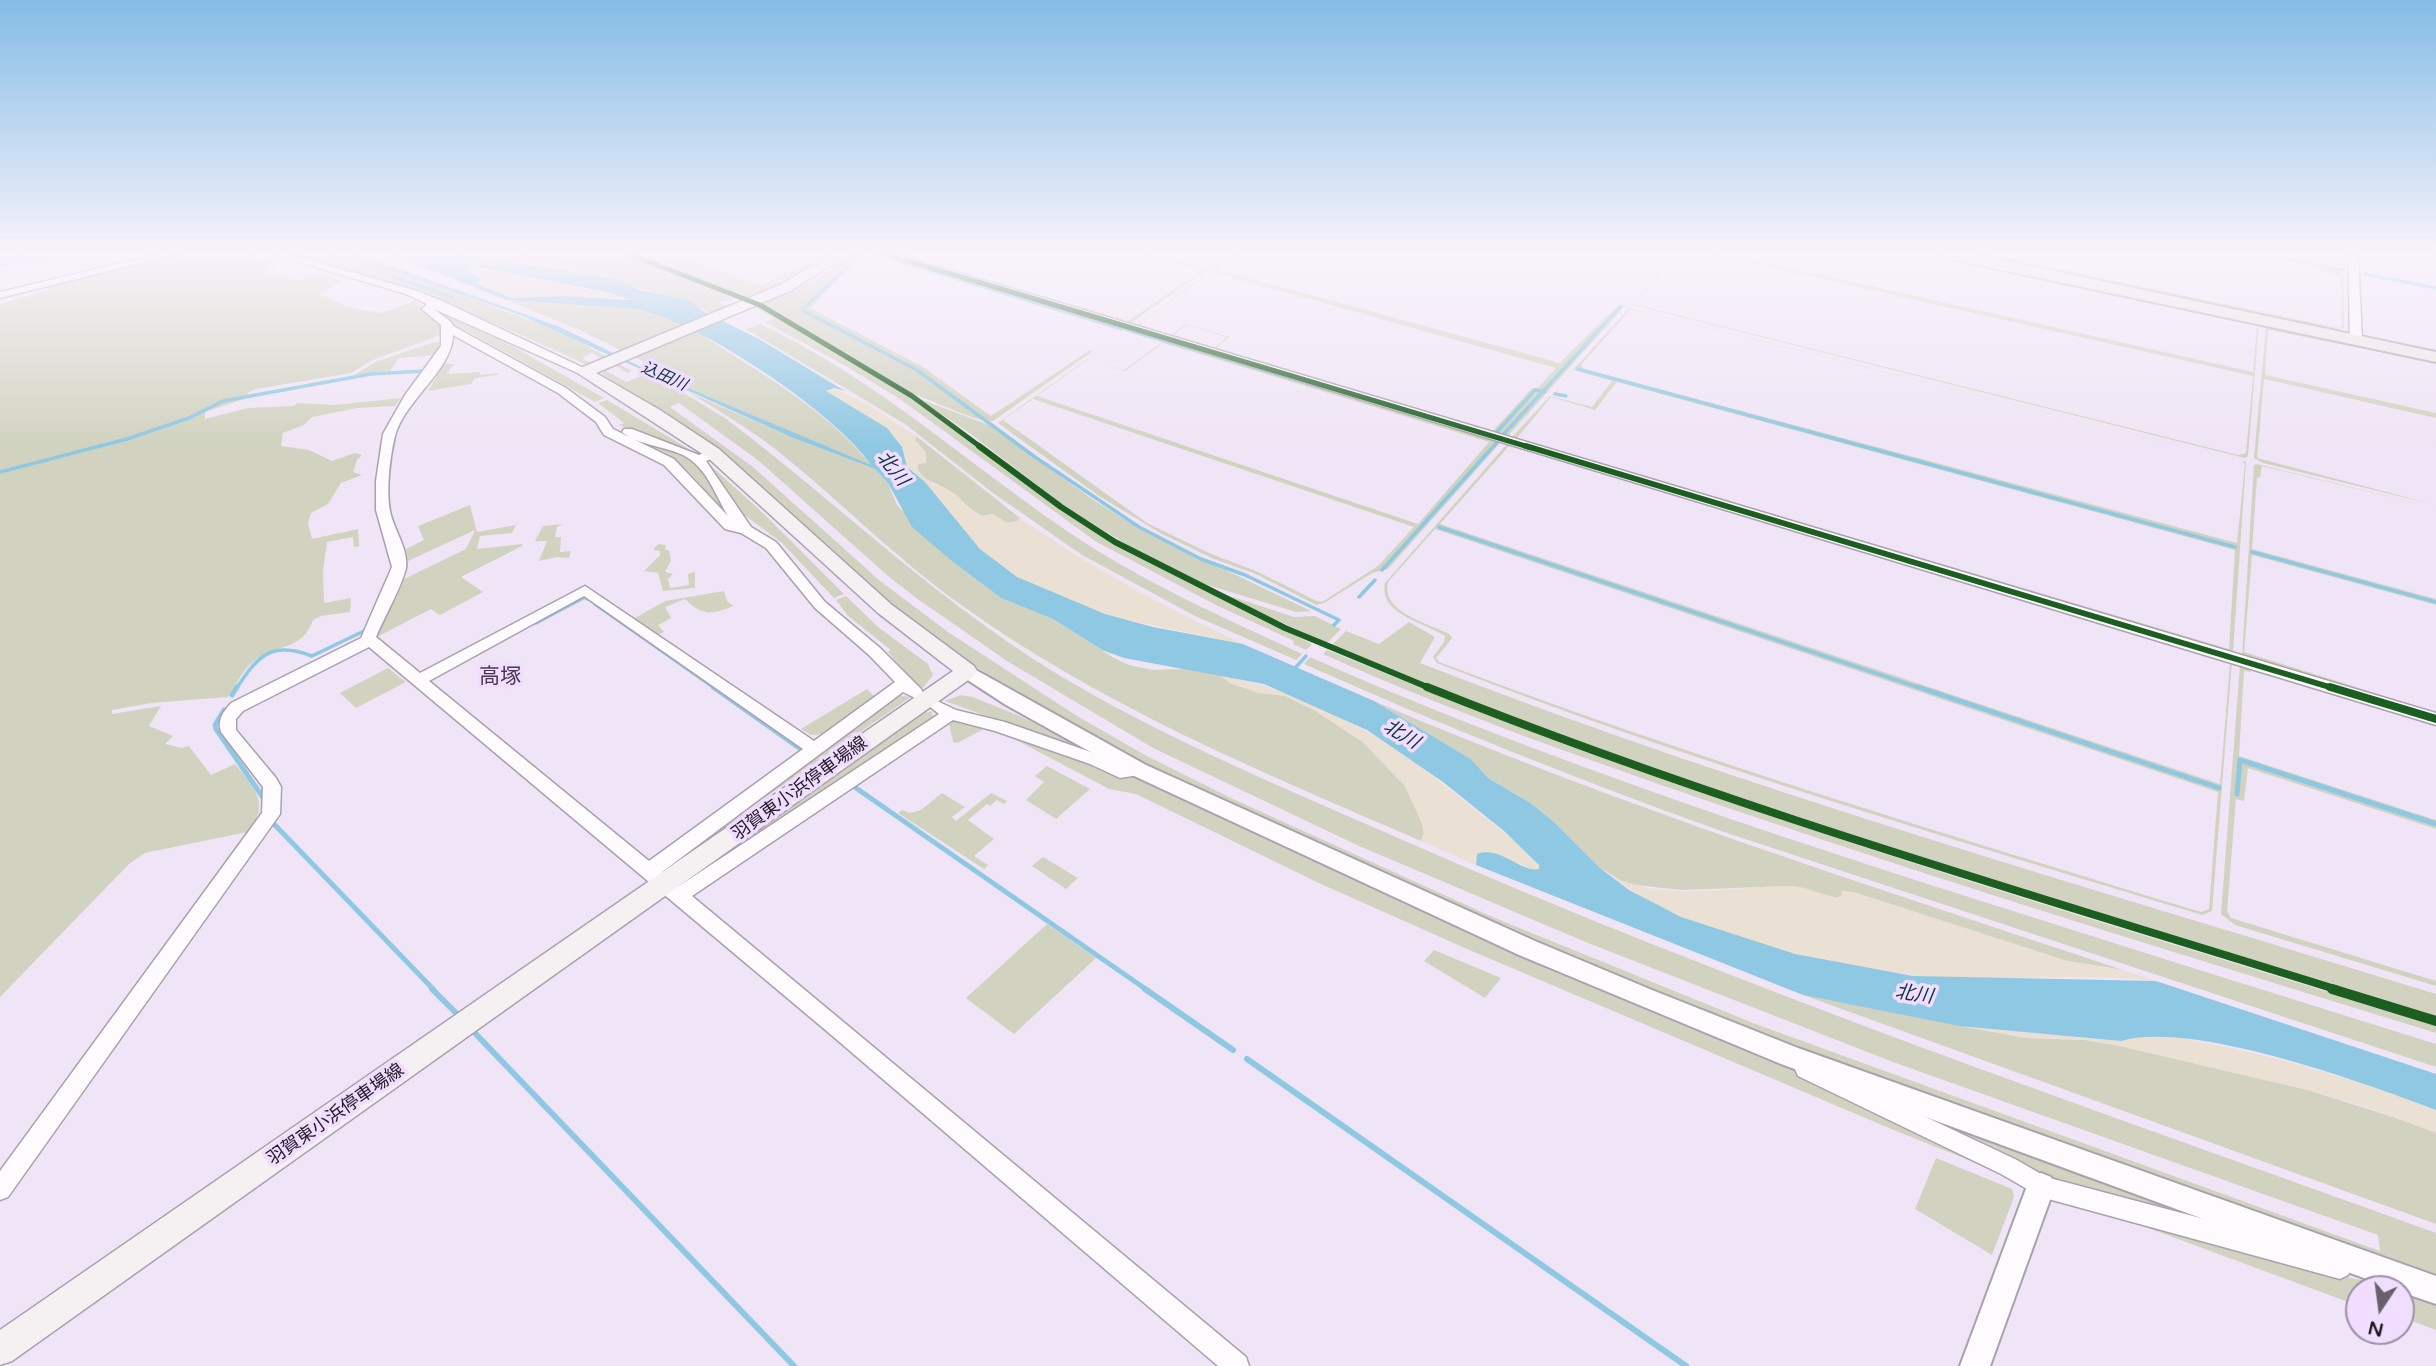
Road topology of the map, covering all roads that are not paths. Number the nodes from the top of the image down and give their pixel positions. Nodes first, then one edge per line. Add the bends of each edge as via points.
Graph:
1 (437, 318) edge
2 (472, 318) edge
3 (714, 318) edge
4 (1098, 318) edge
5 (2251, 318) edge
6 (2355, 318) edge
7 (448, 328) junction
8 (2356, 340) junction
9 (2436, 357) edge
10 (590, 369) junction
11 (606, 425) junction
12 (705, 457) junction
13 (744, 527) junction
14 (370, 640) junction
15 (967, 671) junction
16 (419, 680) junction
17 (2436, 719) edge
18 (813, 748) junction
19 (1139, 770) junction
20 (663, 884) junction
21 (1790, 1056) junction
22 (2041, 1185) junction
23 (0, 1188) edge
24 (2376, 1268) junction
25 (2436, 1290) edge
26 (0, 1349) edge
27 (1237, 1366) edge
28 (1975, 1366) edge

1 - 7 street
2 - 10 street
3 - 10 main road
4 - 17 street
5 - 8 main road
6 - 8 street
7 - 11 street via 566,394
7 - 14 street via 442,355 389,434 383,510 399,567
8 - 9 main road
10 - 12 main road via 654,413
11 - 12 street
11 - 13 street via 608,432 669,462 730,526
12 - 13 street via 706,467
12 - 15 main road via 885,610
13 - 18 street via 772,546 820,604 909,688
14 - 16 street
14 - 23 street via 237,707 228,718 229,732 268,778 271,814
15 - 19 street
15 - 20 main road, 羽賀東小浜停車場線
16 - 18 street via 585,590
16 - 20 street
18 - 20 street via 713,827
19 - 20 street via 1120,772 944,710 849,785 736,855
19 - 21 street via 1527,948
20 - 26 main road, 羽賀東小浜停車場線
20 - 27 street
21 - 22 street via 1811,1074
21 - 24 street
22 - 24 street via 2347,1269
22 - 28 street
24 - 25 street

